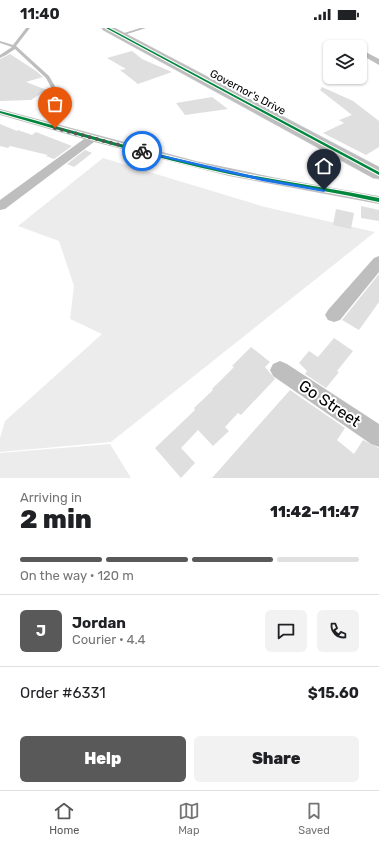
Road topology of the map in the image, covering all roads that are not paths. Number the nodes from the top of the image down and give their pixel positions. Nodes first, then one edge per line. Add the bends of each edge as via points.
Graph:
1 (28, 28) edge
2 (144, 28) edge
3 (113, 31) edge
4 (0, 42) edge
5 (15, 47) junction
6 (373, 48) dead end
7 (367, 49) edge
8 (367, 54) edge
9 (0, 57) edge
10 (379, 62) edge
11 (54, 88) dead end
12 (0, 112) edge
13 (93, 138) junction
14 (379, 174) edge
15 (379, 200) edge
16 (0, 206) edge
17 (379, 262) edge
18 (334, 315) dead end
19 (280, 370) dead end
20 (379, 436) edge

1 - 5 lane
2 - 3 lane
3 - 14 highway, Governor's Drive
4 - 5 lane
5 - 9 lane
5 - 11 lane via 48,77
6 - 7 street
8 - 10 street
12 - 13 street
13 - 15 street via 206,167
13 - 16 street
17 - 18 street
19 - 20 street, Go Street

